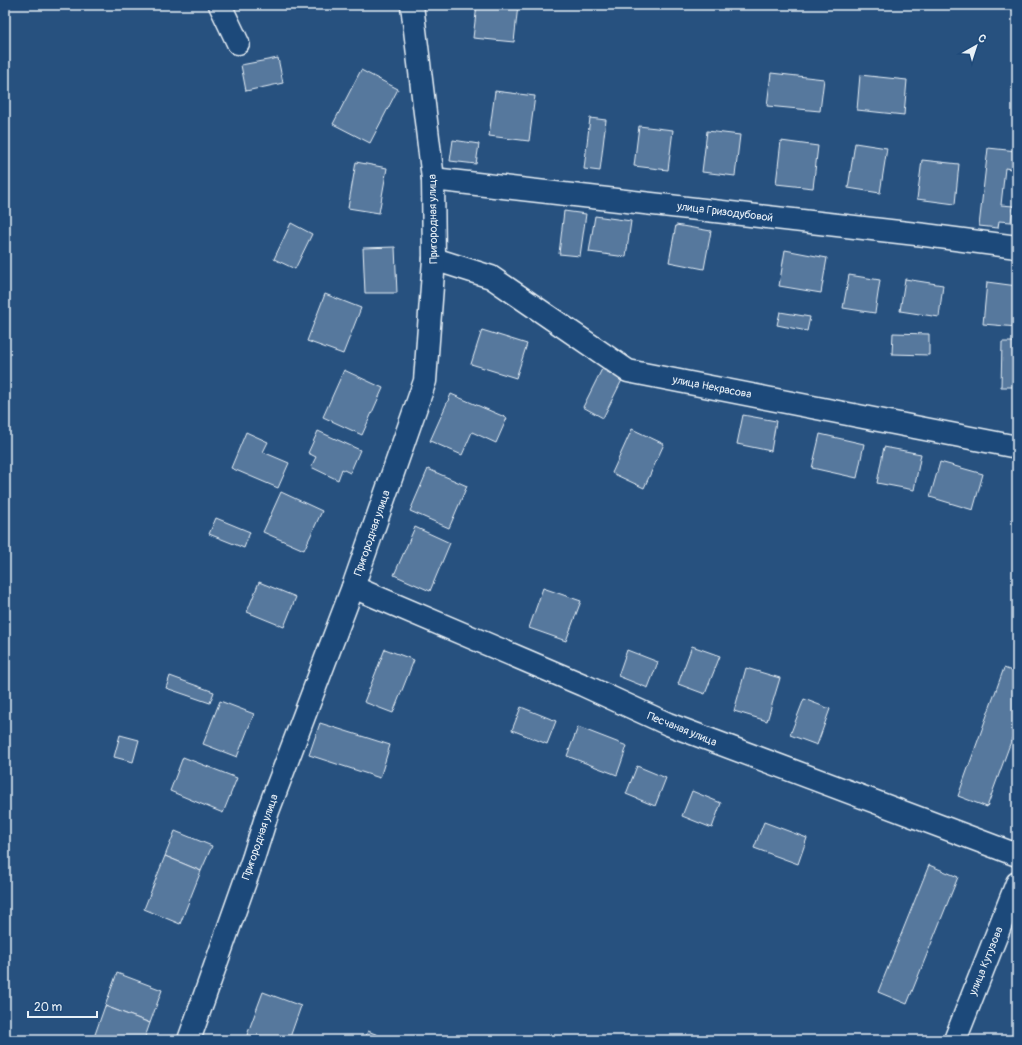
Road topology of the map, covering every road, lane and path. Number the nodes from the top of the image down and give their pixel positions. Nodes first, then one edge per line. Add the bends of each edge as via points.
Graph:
1 (220, 5) edge
2 (412, 5) edge
3 (238, 43) dead end
4 (433, 180) junction
5 (1017, 247) edge
6 (434, 259) junction
7 (1017, 447) edge
8 (353, 587) junction
9 (1017, 856) edge
10 (1017, 883) edge
11 (189, 1040) edge
12 (955, 1040) edge

1 - 3 street
2 - 4 street, Пригородная улица
4 - 5 street, улица Гризодубовой
4 - 6 street, Пригородная улица
6 - 7 street, улица Некрасова via 491,277 628,371
6 - 8 street, Пригородная улица via 425,381
8 - 9 street, Песчаная улица via 668,724
8 - 11 street, Пригородная улица via 268,812
10 - 12 street, улица Кутузова

